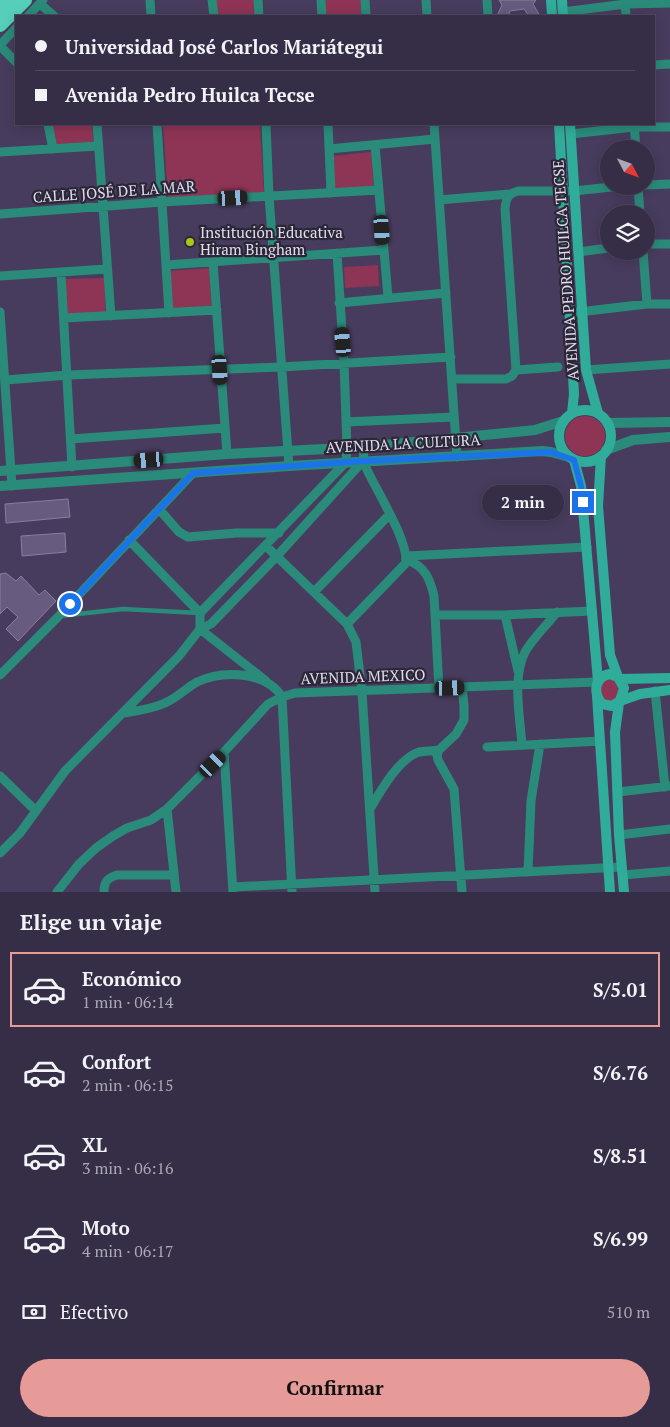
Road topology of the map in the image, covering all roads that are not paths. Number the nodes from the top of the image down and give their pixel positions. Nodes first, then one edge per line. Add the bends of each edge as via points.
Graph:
1 (8, 0) edge
2 (24, 0) edge
3 (150, 0) edge
4 (212, 0) edge
5 (258, 0) edge
6 (321, 0) edge
7 (366, 0) edge
8 (426, 0) edge
9 (487, 0) edge
10 (41, 2) edge
11 (625, 2) edge
12 (670, 3) edge
13 (559, 6) edge
14 (0, 8) edge
15 (29, 15) edge
16 (53, 15) edge
17 (151, 15) edge
18 (214, 15) edge
19 (259, 15) edge
20 (322, 15) edge
21 (366, 15) edge
22 (427, 15) edge
23 (488, 15) edge
24 (626, 15) edge
25 (0, 26) edge
26 (15, 29) edge
27 (0, 45) edge
28 (15, 61) edge
29 (670, 64) edge
30 (655, 65) edge
31 (48, 125) edge
32 (97, 125) edge
33 (157, 125) edge
34 (266, 125) edge
35 (328, 125) edge
36 (434, 125) edge
37 (559, 125) edge
38 (634, 125) edge
39 (670, 127) edge
40 (570, 129) edge
41 (435, 139) junction
42 (635, 140) edge
43 (376, 145) junction
44 (98, 146) junction
45 (53, 149) junction
46 (329, 149) junction
47 (0, 152) edge
48 (655, 184) edge
49 (670, 184) edge
50 (600, 188) edge
51 (379, 190) junction
52 (562, 191) junction
53 (574, 191) junction
54 (331, 193) junction
55 (510, 194) junction
56 (269, 196) junction
57 (439, 200) junction
58 (162, 202) junction
59 (103, 206) junction
60 (0, 214) edge
61 (655, 244) edge
62 (670, 244) edge
63 (600, 249) edge
64 (384, 250) junction
65 (578, 252) junction
66 (337, 253) junction
67 (274, 257) junction
68 (644, 260) edge
69 (214, 262) junction
70 (166, 265) junction
71 (107, 269) junction
72 (61, 273) junction
73 (0, 276) edge
74 (446, 293) junction
75 (388, 297) junction
76 (339, 303) junction
77 (647, 304) junction
78 (670, 304) edge
79 (217, 310) junction
80 (0, 312) edge
81 (570, 312) junction
82 (582, 312) junction
83 (169, 313) junction
84 (111, 316) junction
85 (64, 318) junction
86 (1, 342) edge
87 (450, 356) junction
88 (344, 362) junction
89 (670, 364) edge
90 (281, 367) junction
91 (558, 367) dead end
92 (220, 370) junction
93 (516, 370) junction
94 (586, 370) junction
95 (68, 375) junction
96 (452, 379) junction
97 (6, 380) junction
98 (3, 406) edge
99 (572, 413) junction
100 (598, 413) junction
101 (454, 417) junction
102 (563, 421) junction
103 (346, 422) junction
104 (670, 422) edge
105 (608, 423) junction
106 (225, 428) junction
107 (670, 437) edge
108 (455, 438) junction
109 (71, 439) junction
110 (364, 447) junction
111 (347, 448) junction
112 (288, 451) junction
113 (604, 453) junction
114 (227, 454) junction
115 (457, 457) junction
116 (571, 458) junction
117 (364, 461) junction
118 (346, 462) junction
119 (288, 466) junction
120 (72, 467) junction
121 (0, 471) edge
122 (12, 472) junction
123 (193, 473) junction
124 (0, 486) edge
125 (12, 486) junction
126 (159, 509) junction
127 (390, 514) junction
128 (279, 533) junction
129 (129, 540) junction
130 (266, 546) junction
131 (587, 548) junction
132 (278, 556) junction
133 (407, 558) junction
134 (314, 592) junction
135 (557, 612) junction
136 (592, 612) junction
137 (200, 613) junction
138 (435, 615) junction
139 (505, 615) junction
140 (58, 617) junction
141 (347, 624) junction
142 (200, 630) junction
143 (519, 673) junction
144 (0, 675) edge
145 (619, 678) junction
146 (670, 678) edge
147 (266, 681) junction
148 (598, 682) junction
149 (518, 686) junction
150 (462, 688) junction
151 (439, 689) junction
152 (670, 690) edge
153 (655, 691) junction
154 (362, 692) junction
155 (597, 696) junction
156 (282, 697) junction
157 (620, 702) junction
158 (123, 713) junction
159 (600, 741) junction
160 (540, 744) junction
161 (522, 745) junction
162 (665, 746) edge
163 (487, 747) dead end
164 (439, 750) junction
165 (224, 752) junction
166 (0, 776) edge
167 (668, 786) edge
168 (618, 792) junction
169 (167, 809) junction
170 (370, 809) junction
171 (36, 811) junction
172 (670, 829) edge
173 (619, 835) junction
174 (0, 853) edge
175 (608, 868) junction
176 (622, 871) junction
177 (670, 871) edge
178 (528, 872) junction
179 (174, 874) junction
180 (461, 875) junction
181 (375, 879) junction
182 (292, 888) edge
183 (233, 889) edge
184 (57, 892) edge
185 (104, 892) edge
186 (176, 892) edge
187 (375, 892) edge
188 (462, 892) edge
189 (610, 892) edge
190 (624, 892) edge

1 - 14 highway
2 - 25 highway
3 - 17 street
4 - 18 street
5 - 19 street
6 - 20 street
7 - 21 street
8 - 22 street
9 - 23 street
10 - 15 street
10 - 16 street
11 - 12 street
11 - 13 street
11 - 24 street
26 - 27 street
27 - 28 street
29 - 30 street
31 - 45 street
32 - 44 street
33 - 58 street
34 - 56 street
35 - 46 street
36 - 41 street
37 - 52 main road, AVENIDA PEDRO HUILCA TECSE
38 - 39 street
38 - 40 street
38 - 42 street
40 - 53 main road, AVENIDA PEDRO HUILCA TECSE
41 - 43 street
41 - 57 street
43 - 46 street
43 - 51 street
44 - 45 street
44 - 59 street
45 - 47 street
46 - 54 street
48 - 49 street
50 - 53 street
51 - 54 street, CALLE JOSÉ DE LA MAR
51 - 64 street
52 - 53 street
52 - 55 street via 518,191
52 - 81 main road, AVENIDA PEDRO HUILCA TECSE
53 - 65 main road, AVENIDA PEDRO HUILCA TECSE
54 - 56 street, CALLE JOSÉ DE LA MAR
55 - 57 street
55 - 93 street via 505,209
56 - 58 street, CALLE JOSÉ DE LA MAR
56 - 67 street
57 - 74 street
58 - 59 street, CALLE JOSÉ DE LA MAR
58 - 70 street
59 - 60 street, CALLE JOSÉ DE LA MAR
59 - 71 street
61 - 62 street
63 - 65 street
64 - 66 street
64 - 75 street
65 - 82 main road, AVENIDA PEDRO HUILCA TECSE
66 - 67 street
66 - 76 street
67 - 69 street
67 - 90 street
68 - 77 street
69 - 70 street
69 - 79 street
70 - 83 street
71 - 72 street
71 - 84 street
72 - 73 street
72 - 85 street
74 - 75 street
74 - 87 street
75 - 76 street
76 - 88 street
77 - 78 street
77 - 82 street
79 - 83 street
79 - 92 street
80 - 86 street
81 - 82 street
81 - 99 main road, AVENIDA PEDRO HUILCA TECSE
82 - 94 main road, AVENIDA PEDRO HUILCA TECSE
83 - 84 street
84 - 85 street
85 - 95 street
86 - 97 street
87 - 88 street
87 - 96 street
88 - 90 street
88 - 103 street
89 - 94 street
90 - 92 street
90 - 112 street
91 - 93 street
92 - 95 street
92 - 106 street
93 - 96 street via 506,379
94 - 100 main road, AVENIDA PEDRO HUILCA TECSE
95 - 97 street
95 - 109 street
96 - 101 street
97 - 98 street
98 - 122 street
99 - 100 main road via 585,410
99 - 102 main road
100 - 105 main road
101 - 103 street
101 - 108 street
102 - 108 street, AVENIDA LA CULTURA via 535,430
102 - 116 main road via 559,439 562,449
103 - 111 street
104 - 105 street
105 - 113 main road via 611,437
106 - 109 street
106 - 114 street
107 - 113 street via 634,440
108 - 110 street, AVENIDA LA CULTURA
108 - 115 street
109 - 120 street
110 - 111 street, AVENIDA LA CULTURA
110 - 117 street
111 - 112 street, AVENIDA LA CULTURA
111 - 118 street
112 - 114 street, AVENIDA LA CULTURA
112 - 119 street
113 - 116 main road via 588,461
113 - 145 main road via 598,506 600,536 610,655
114 - 120 street, AVENIDA LA CULTURA
115 - 116 street, AVENIDA LA CULTURA via 542,451
115 - 117 street, AVENIDA LA CULTURA
116 - 131 main road via 581,486
117 - 118 street, AVENIDA LA CULTURA
117 - 127 street
117 - 132 street
118 - 119 street, AVENIDA LA CULTURA
118 - 128 street
119 - 123 street, AVENIDA LA CULTURA
120 - 122 street, AVENIDA LA CULTURA
121 - 122 street, AVENIDA LA CULTURA
122 - 125 street
123 - 125 street, AVENIDA LA CULTURA
123 - 126 street
124 - 125 street, AVENIDA LA CULTURA
126 - 128 street via 179,532 188,536
126 - 129 street
127 - 133 street
127 - 134 street
128 - 130 street
129 - 137 street
129 - 140 street
130 - 132 street
130 - 137 street
131 - 133 street
131 - 136 main road
132 - 134 street
132 - 142 street via 211,624
133 - 138 street via 426,573 434,596
133 - 141 street via 405,564
134 - 141 street
135 - 136 street
135 - 139 street
135 - 143 street via 526,652
136 - 148 main road
137 - 140 lane via 123,609
137 - 142 street
138 - 139 street
138 - 151 street
139 - 143 street
140 - 144 street
141 - 154 street via 356,642
142 - 147 street
142 - 158 street via 180,656
143 - 149 street
145 - 146 main road
145 - 148 main road via 610,674
145 - 157 main road via 624,688
147 - 156 street
147 - 158 street via 220,675 196,682 163,704
148 - 149 street, AVENIDA MEXICO
148 - 155 main road
149 - 150 street, AVENIDA MEXICO
149 - 161 street
150 - 151 street, AVENIDA MEXICO
150 - 164 street via 464,720 456,734
151 - 154 street, AVENIDA MEXICO
152 - 153 main road
153 - 157 main road
153 - 162 street
154 - 156 street, AVENIDA MEXICO
154 - 170 street
155 - 157 main road via 607,706
155 - 159 main road
156 - 165 street, AVENIDA MEXICO via 268,704
156 - 182 street
157 - 168 main road via 615,732
158 - 171 street via 65,771
159 - 160 street
159 - 175 main road
160 - 161 street
160 - 178 street via 531,801
161 - 163 street
162 - 167 street
164 - 170 street via 419,752 410,757 386,783
164 - 180 street via 438,760 454,788
165 - 169 street, AVENIDA MEXICO
165 - 183 street
166 - 171 street
167 - 168 street
168 - 173 main road
169 - 179 street
169 - 184 street, AVENIDA MEXICO via 151,820 127,828 96,848
170 - 181 street
171 - 174 street
172 - 173 street
173 - 176 main road
175 - 176 street
175 - 178 street
175 - 189 main road
176 - 177 street
176 - 190 main road
178 - 180 street
179 - 185 street via 117,875 105,882
179 - 186 street
180 - 181 street
180 - 188 street
181 - 182 street
181 - 187 street
182 - 183 street

